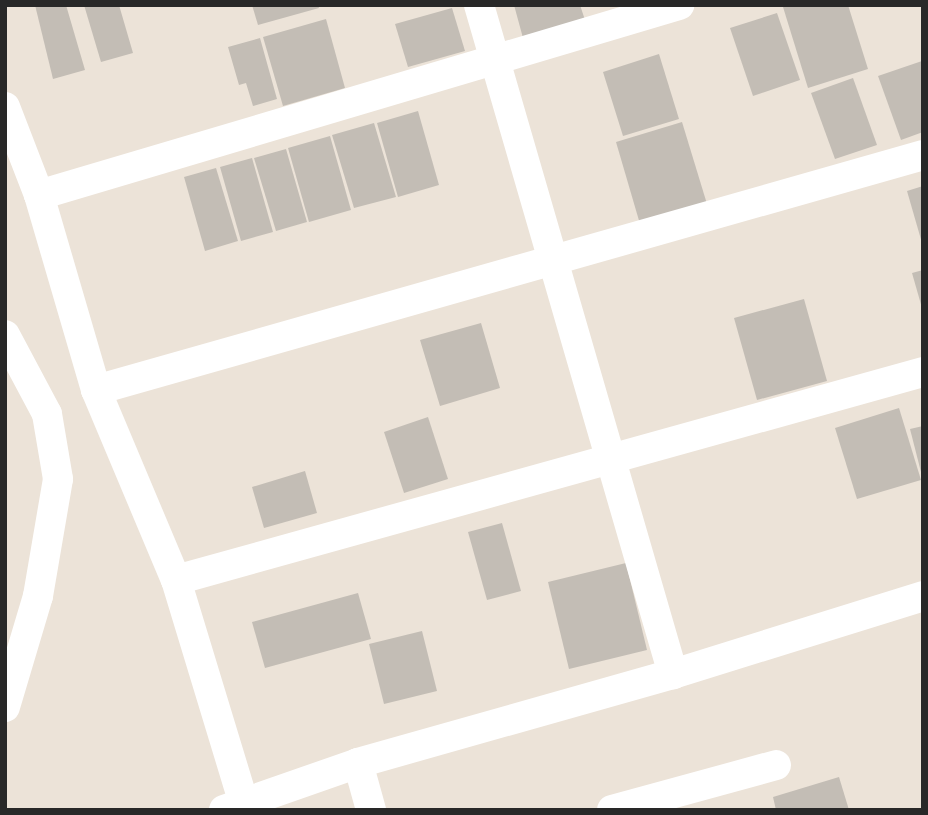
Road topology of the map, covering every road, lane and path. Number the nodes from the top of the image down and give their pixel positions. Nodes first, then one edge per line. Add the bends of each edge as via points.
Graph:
1 (479, 5) edge
2 (679, 5) edge
3 (494, 59) junction
4 (5, 107) edge
5 (923, 155) edge
6 (39, 195) junction
7 (552, 258) junction
8 (5, 335) edge
9 (923, 372) edge
10 (96, 390) junction
11 (610, 457) junction
12 (176, 580) junction
13 (923, 596) edge
14 (673, 674) junction
15 (5, 708) edge
16 (358, 763) junction
17 (776, 765) dead end
18 (233, 805) edge
19 (371, 810) edge
20 (612, 810) edge

1 - 3 street
2 - 3 street
3 - 6 street
3 - 7 street
4 - 6 street
5 - 7 street
6 - 10 street
7 - 10 street
7 - 11 street
8 - 15 street via 47,414 58,479 38,596
9 - 11 street
10 - 12 street
11 - 12 street
11 - 14 street
12 - 18 street
13 - 14 street
14 - 16 street
16 - 18 street
16 - 19 street
17 - 20 street

